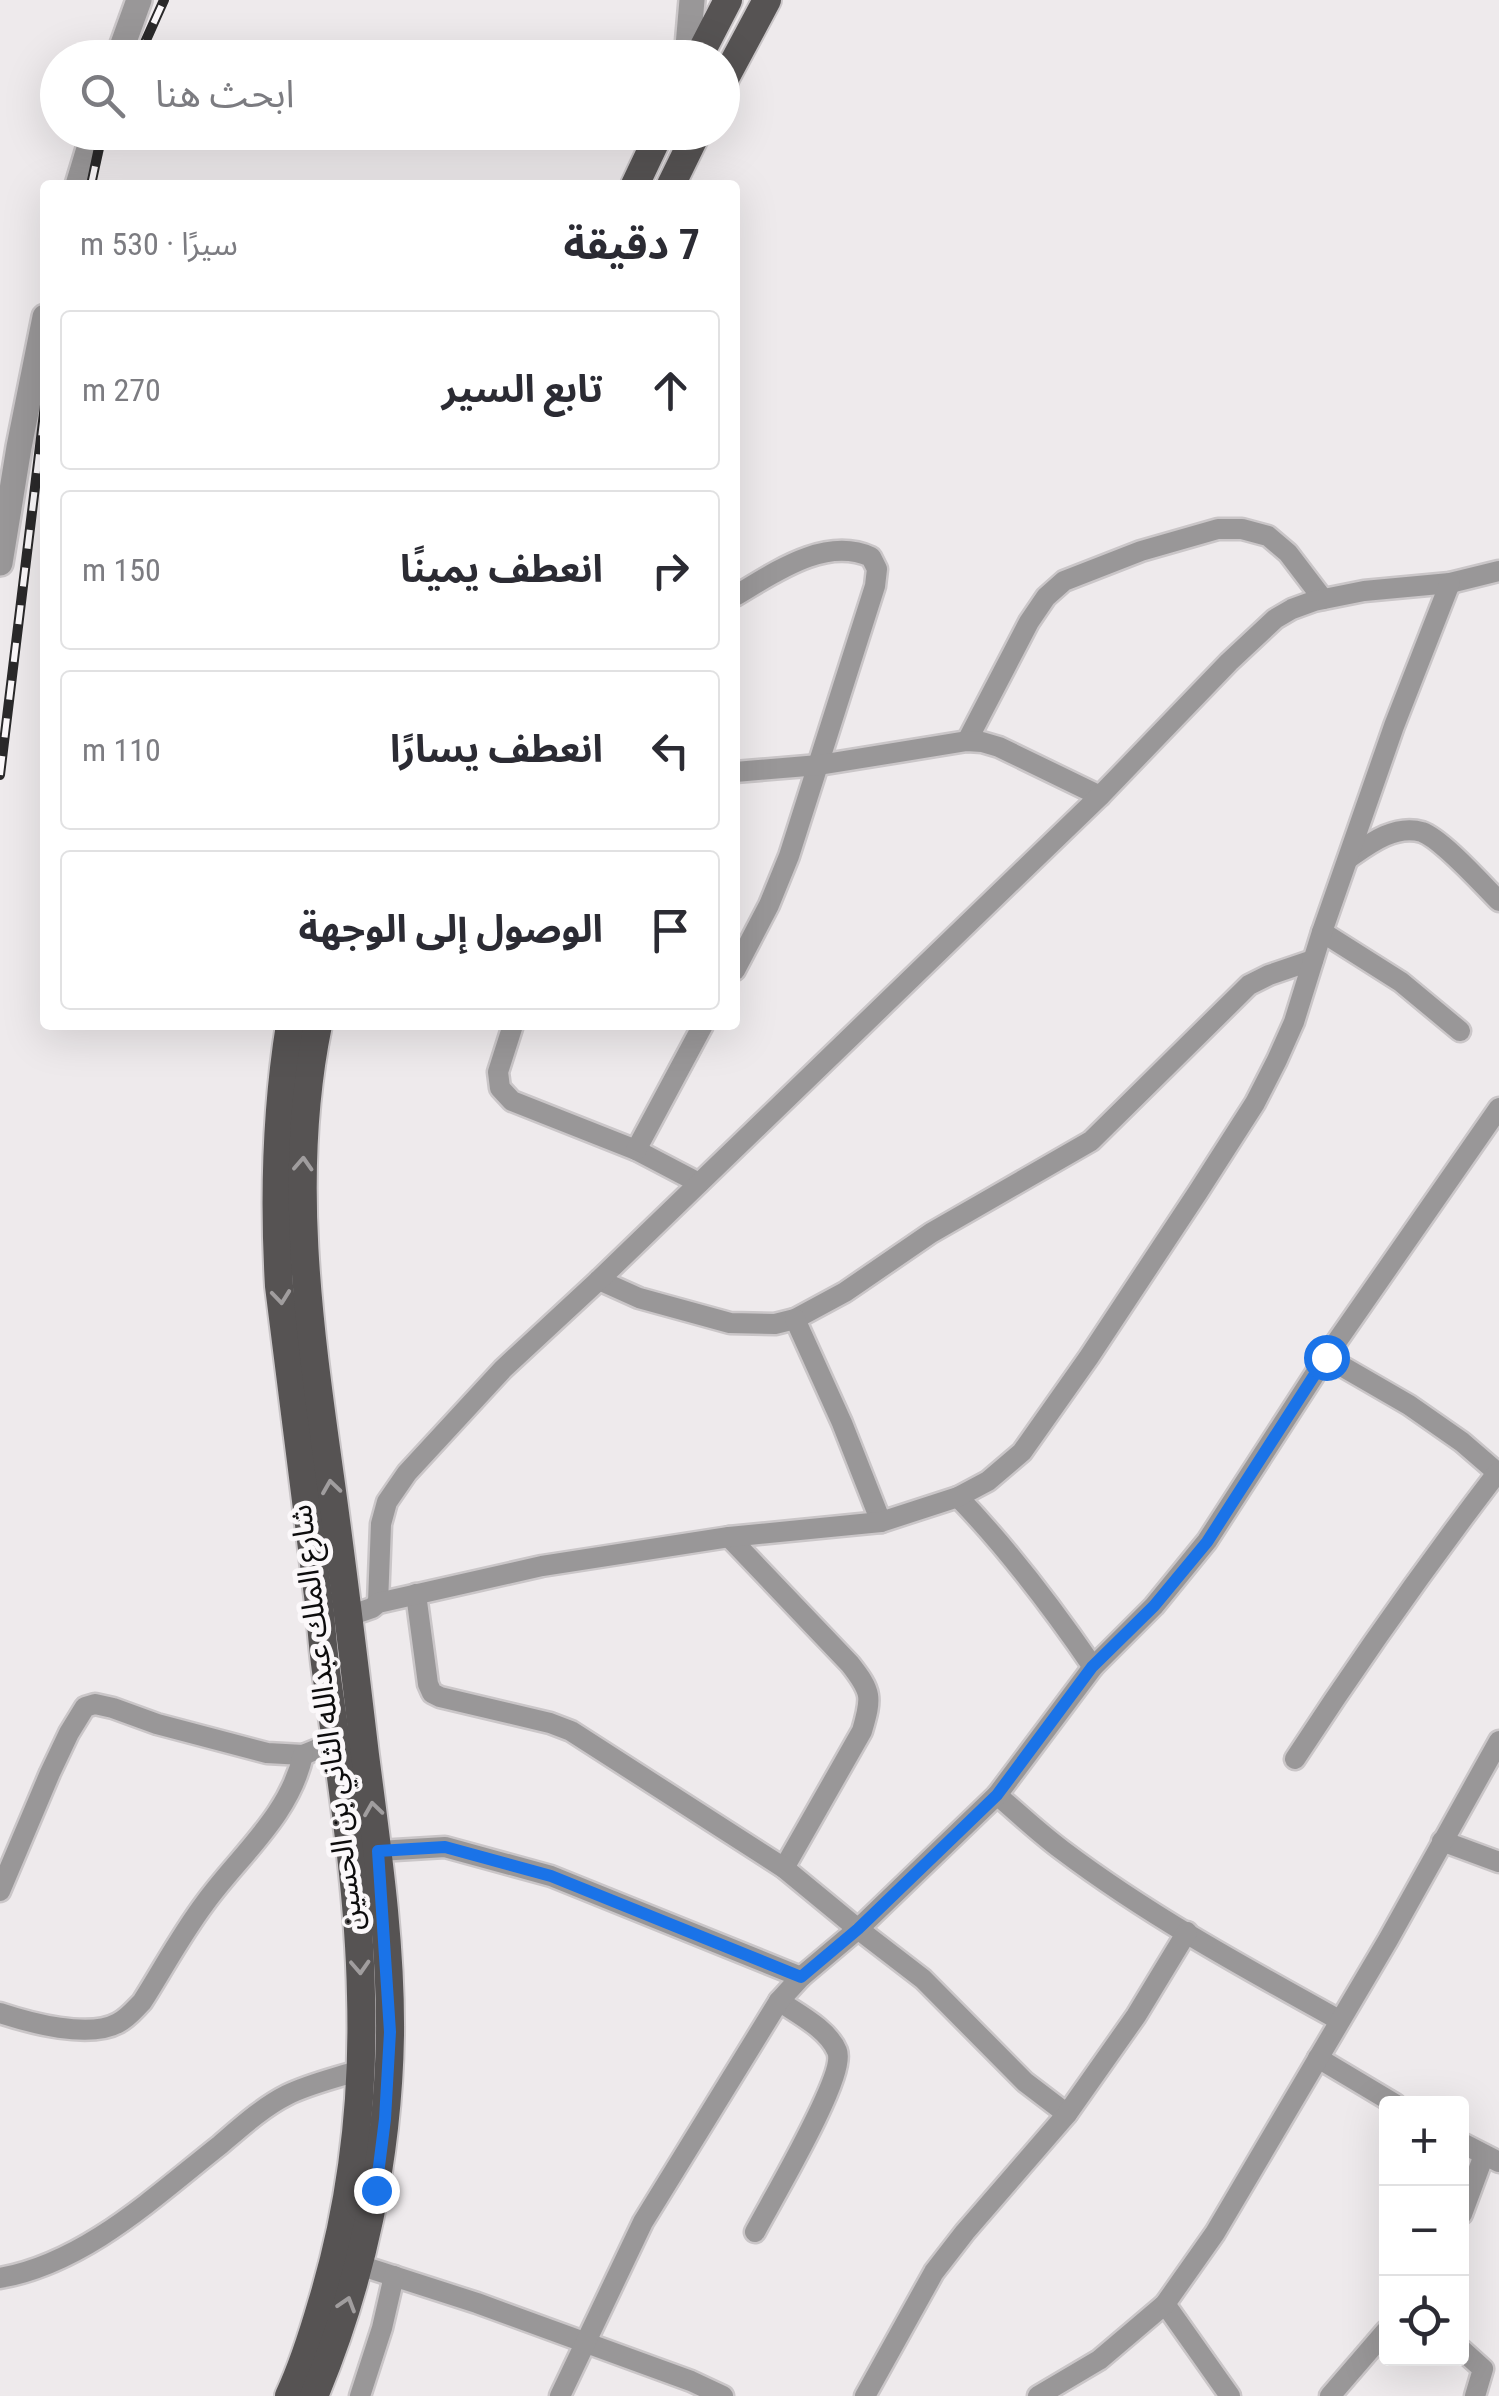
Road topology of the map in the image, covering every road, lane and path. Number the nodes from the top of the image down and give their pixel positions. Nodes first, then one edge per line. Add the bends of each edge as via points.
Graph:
1 (139, 0) edge
2 (692, 0) edge
3 (728, 0) edge
4 (767, 0) edge
5 (125, 40) edge
6 (689, 40) edge
7 (707, 40) edge
8 (740, 50) edge
9 (89, 150) edge
10 (651, 150) edge
11 (688, 150) edge
12 (80, 180) edge
13 (637, 180) edge
14 (674, 180) edge
15 (40, 341) edge
16 (0, 563) edge
17 (1499, 572) edge
18 (1450, 583) junction
19 (740, 593) edge
20 (1323, 599) junction
21 (967, 741) junction
22 (819, 765) junction
23 (740, 772) edge
24 (1100, 796) junction
25 (1349, 858) junction
26 (1499, 900) edge
27 (1322, 932) junction
28 (1313, 960) junction
29 (740, 961) edge
30 (289, 1030) edge
31 (317, 1030) edge
32 (511, 1030) edge
33 (700, 1030) edge
34 (1460, 1031) dead end
35 (1499, 1108) edge
36 (636, 1150) junction
37 (698, 1182) junction
38 (599, 1280) junction
39 (795, 1319) junction
40 (1326, 1357) junction
41 (1498, 1474) edge
42 (958, 1497) junction
43 (880, 1522) junction
44 (730, 1537) junction
45 (416, 1594) junction
46 (378, 1602) junction
47 (349, 1616) junction
48 (1092, 1667) junction
49 (337, 1741) junction
50 (1499, 1741) edge
51 (302, 1756) junction
52 (1295, 1759) dead end
53 (997, 1795) junction
54 (1442, 1841) junction
55 (378, 1851) junction
56 (1499, 1862) edge
57 (784, 1868) junction
58 (0, 1891) edge
59 (858, 1929) junction
60 (1187, 1932) junction
61 (801, 1977) junction
62 (779, 2001) junction
63 (0, 2013) edge
64 (1339, 2020) junction
65 (1318, 2058) junction
66 (360, 2070) junction
67 (1382, 2096) edge
68 (1067, 2114) junction
69 (1469, 2147) edge
70 (1492, 2159) edge
71 (1469, 2201) edge
72 (755, 2232) dead end
73 (358, 2265) junction
74 (394, 2276) junction
75 (0, 2278) edge
76 (1165, 2304) junction
77 (1379, 2339) edge
78 (584, 2342) junction
79 (1469, 2356) edge
80 (1072, 2388) edge
81 (290, 2396) edge
82 (314, 2396) edge
83 (360, 2396) edge
84 (560, 2396) edge
85 (724, 2396) edge
86 (865, 2396) edge
87 (1038, 2396) edge
88 (1230, 2396) edge
89 (1330, 2396) edge
90 (1474, 2396) edge

1 - 5 street
2 - 6 street
3 - 7 main road
4 - 8 main road
9 - 12 street
10 - 13 main road
11 - 14 main road
15 - 16 street
17 - 18 street
18 - 20 street
18 - 25 street
19 - 22 street via 776,572 844,549 871,557 877,570
20 - 21 street via 1288,553 1268,536 1242,528 1141,551 1064,581 1029,622
20 - 24 street via 1276,619
21 - 22 street
21 - 24 street via 999,747
22 - 23 street
22 - 29 street via 769,906
24 - 37 street
25 - 26 street via 1394,833 1425,833
25 - 27 street
27 - 28 street
27 - 34 street via 1401,982
28 - 39 street via 1249,986 1090,1141
28 - 42 street via 1294,1022 1255,1103 1111,1324 1022,1452
30 -> 49 main road, شارع الملك عبدالله الثاني بن الحسين via 278,1130 279,1286
47 -> 31 main road, شارع الملك عبدالله الثاني بن الحسين via 304,1260 302,1180
32 - 36 street via 498,1072 500,1088 512,1101
33 - 36 street
35 - 40 street
36 - 37 street
37 - 38 street
38 - 39 street via 730,1323
38 - 46 street via 406,1473 380,1524
39 - 43 street
40 - 41 street via 1409,1405
40 - 48 street via 1207,1542
41 - 52 street via 1434,1554
42 - 43 street
42 - 48 street
43 - 44 street
44 - 45 street via 542,1566
44 - 57 street via 866,1685 862,1731
45 - 46 street
45 - 57 street via 432,1693 572,1731
46 - 47 street
55 -> 47 main road, شارع الملك عبدالله الثاني بن الحسين
48 - 53 street
49 - 51 street
49 -> 66 main road, شارع الملك عبدالله الثاني بن الحسين via 358,1937
50 - 54 street
51 - 58 street via 267,1753 95,1704 85,1708
51 - 63 street via 274,1818 205,1902 130,2015 115,2026 78,2030
53 - 59 street
53 - 60 street via 1061,1849
54 - 56 street
54 - 64 street
55 - 61 street via 445,1847 551,1876
55 - 73 main road, شارع الملك عبدالله الثاني بن الحسين via 388,2079 376,2190
57 - 59 street
59 - 61 street
59 - 68 street via 923,1979 1025,2082
60 - 64 street
60 - 68 street
61 - 62 street
62 - 72 street via 828,2036 840,2058
62 - 78 street via 643,2222
64 - 65 street
65 - 67 street
65 - 76 street
66 - 75 street via 288,2094 96,2239 51,2264
66 - 81 main road, شارع الملك عبدالله الثاني بن الحسين via 352,2172 331,2273
68 - 86 street via 934,2272
69 - 70 street
70 - 71 street
73 - 74 street
82 -> 73 main road, شارع الملك عبدالله الثاني بن الحسين
74 - 78 street
74 - 83 street
76 - 80 street
76 - 88 street
77 - 89 street
78 - 84 street
78 - 85 street
79 - 90 street via 1483,2368
80 - 87 street

